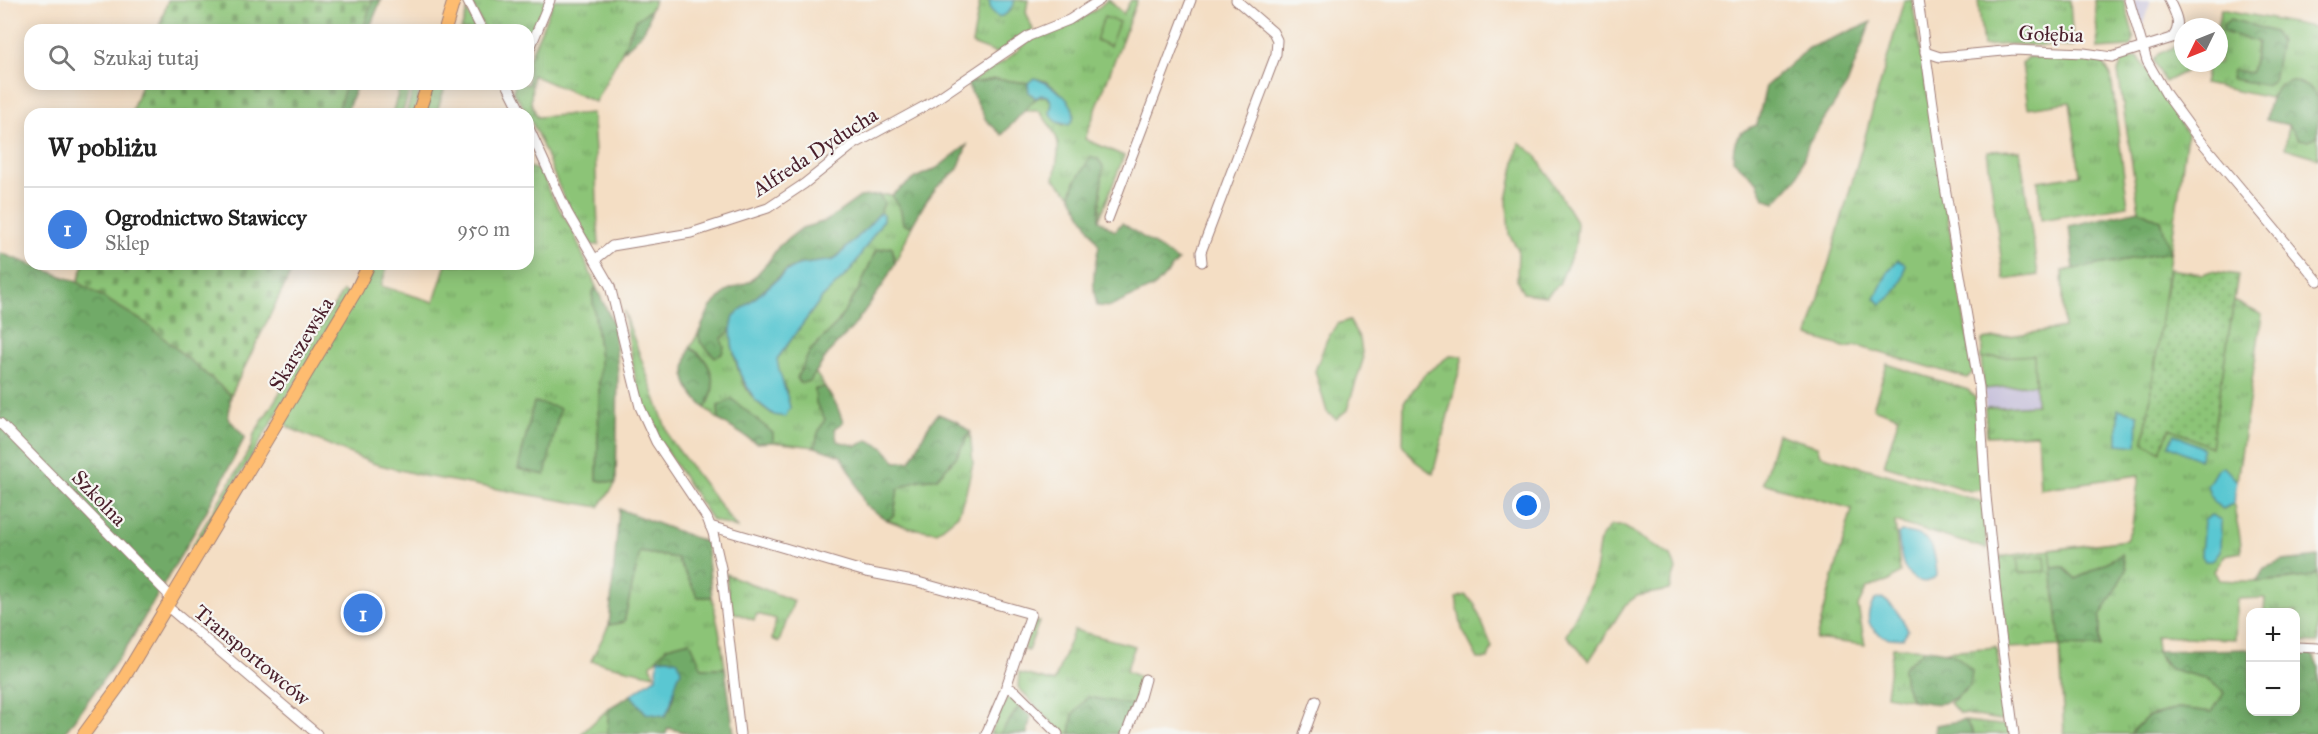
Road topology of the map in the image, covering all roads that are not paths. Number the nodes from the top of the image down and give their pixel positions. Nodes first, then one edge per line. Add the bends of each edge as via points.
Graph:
1 (454, 0) edge
2 (467, 0) edge
3 (550, 0) edge
4 (1100, 0) edge
5 (1191, 0) edge
6 (1236, 0) edge
7 (1918, 0) edge
8 (2128, 0) edge
9 (2169, 0) edge
10 (447, 24) edge
11 (479, 24) edge
12 (534, 39) edge
13 (2142, 48) junction
14 (1924, 52) junction
15 (1956, 55) junction
16 (1929, 77) junction
17 (426, 90) edge
18 (510, 90) edge
19 (420, 108) edge
20 (519, 108) edge
21 (534, 139) edge
22 (1108, 219) dead end
23 (596, 259) junction
24 (1202, 262) dead end
25 (366, 270) edge
26 (2318, 281) edge
27 (0, 423) edge
28 (710, 526) junction
29 (170, 600) junction
30 (2300, 647) edge
31 (2318, 648) edge
32 (1145, 679) dead end
33 (1006, 686) junction
34 (1316, 701) dead end
35 (84, 734) edge
36 (317, 734) edge
37 (740, 734) edge
38 (986, 734) edge
39 (1058, 734) edge
40 (1126, 734) edge
41 (1304, 734) edge
42 (2014, 734) edge

1 - 10 main road
2 - 11 street
3 - 12 street
4 - 23 street, Alfreda Dyducha via 1070,20 1029,36 932,102 852,145 768,208 691,233 612,246
5 - 22 street
6 - 24 street via 1273,32 1276,54 1201,252
7 - 14 street
8 - 13 street
9 - 13 street, Gołębia via 2178,19 2176,34
13 - 15 street, Gołębia via 2112,57 2014,50
13 - 26 street via 2156,77 2196,135
14 - 15 street, Gołębia via 1940,57
14 - 16 street
15 - 16 street via 1941,62
16 - 42 street via 1979,387 2000,635
17 - 19 main road
18 - 20 street
21 - 23 street via 567,212
23 - 28 street via 610,286 646,423
25 - 29 main road, Skarszewska
27 - 29 street, Szkolna
28 - 33 street via 866,572 918,582 1031,614
28 - 37 street via 721,568
29 - 35 main road, Skarszewska via 119,686
29 - 36 street, Transportowców via 169,608
30 - 31 street
32 - 40 street
33 - 38 street
33 - 39 street
34 - 41 street

